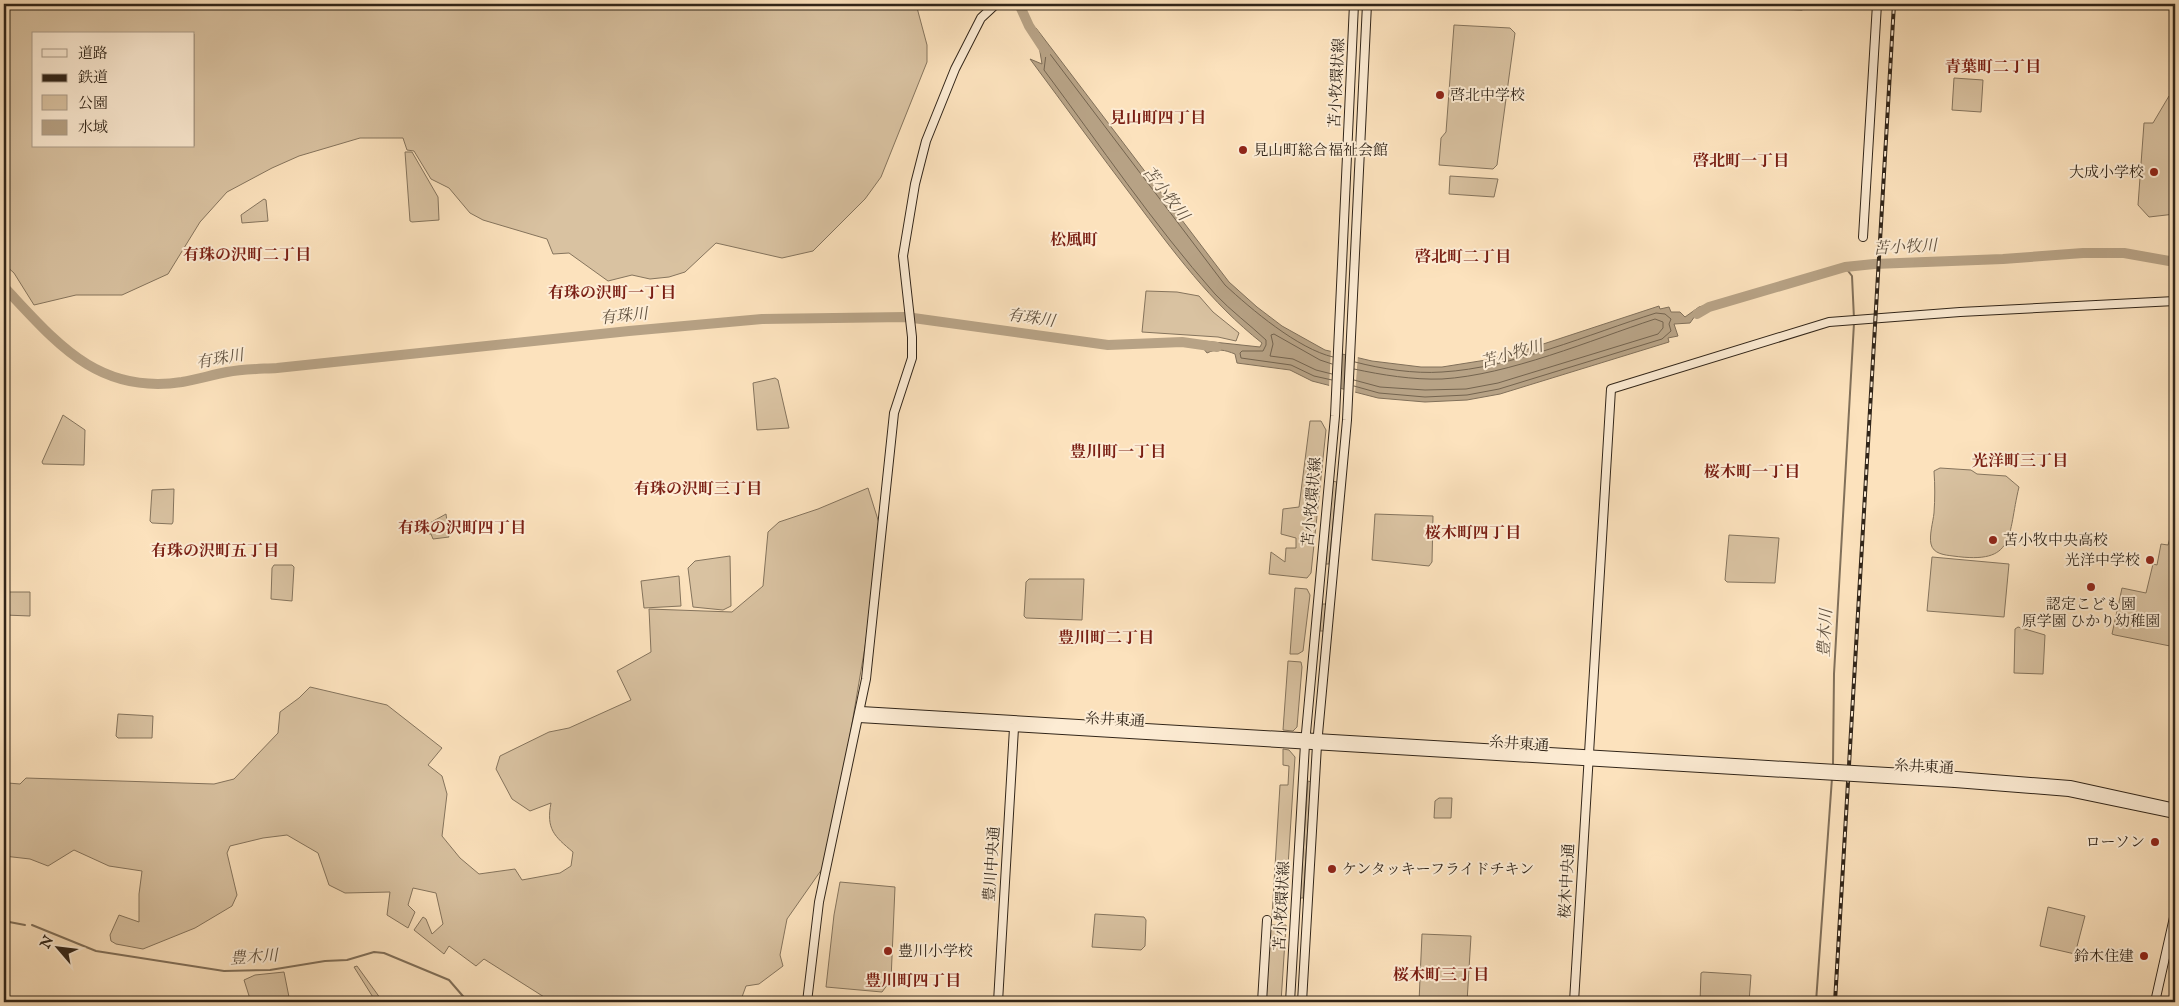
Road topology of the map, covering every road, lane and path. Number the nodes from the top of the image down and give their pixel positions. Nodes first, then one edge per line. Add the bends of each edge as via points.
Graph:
1 (996, 4) edge
2 (1354, 4) edge
3 (1367, 4) edge
4 (1876, 4) edge
5 (1863, 237) dead end
6 (2175, 301) edge
7 (860, 714) junction
8 (1014, 728) junction
9 (1305, 740) junction
10 (1318, 742) junction
11 (1588, 758) junction
12 (1956, 779) junction
13 (2175, 808) edge
14 (2175, 814) edge
15 (2175, 913) edge
16 (1267, 920) dead end
17 (807, 1002) edge
18 (998, 1002) edge
19 (1262, 1002) edge
20 (1290, 1002) edge
21 (1302, 1002) edge
22 (1574, 1002) edge
23 (2155, 1002) edge

1 - 7 street via 981,18 954,69 926,141 915,184 903,256 912,358 894,414
2 - 9 street, 苫小牧環状線 via 1336,393
3 - 10 street, 苫小牧環状線 via 1348,396
4 - 5 street
6 - 11 street, 桜木中央通 via 1849,320 1810,327 1611,390
7 - 8 street, 糸井東通
7 - 9 street, 糸井東通
7 - 17 street via 818,902
8 - 9 street, 糸井東通
8 - 18 street, 豊川中央通
9 - 10 street, 糸井東通
9 - 20 street, 苫小牧環状線
10 - 11 street, 糸井東通
10 - 21 street, 苫小牧環状線
11 - 12 street, 糸井東通, bridge
11 - 22 street, 桜木中央通
12 - 13 street, 糸井東通 via 2070,785
12 - 14 street, 糸井東通 via 2068,792
15 - 23 street
16 - 19 street

